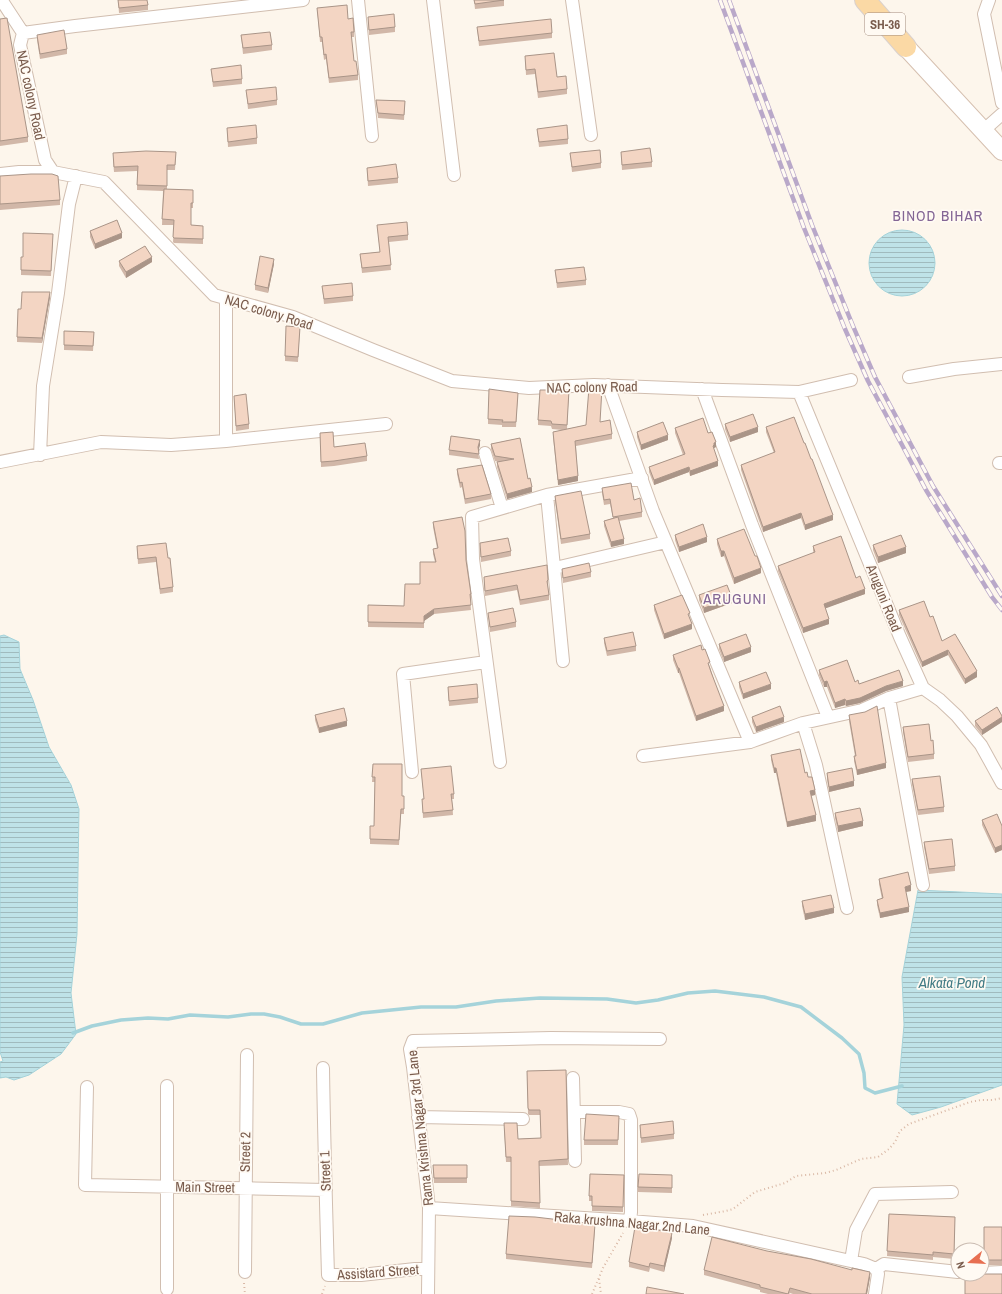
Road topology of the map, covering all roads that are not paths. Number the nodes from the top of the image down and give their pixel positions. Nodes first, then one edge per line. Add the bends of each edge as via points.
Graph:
1 (303, 0) edge
2 (358, 0) edge
3 (433, 0) edge
4 (572, 0) edge
5 (864, 0) edge
6 (989, 0) edge
7 (0, 1) edge
8 (23, 33) junction
9 (906, 47) joint
10 (1002, 103) edge
11 (1002, 114) edge
12 (984, 130) junction
13 (591, 135) dead end
14 (372, 136) dead end
15 (1002, 151) edge
16 (53, 172) junction
17 (0, 174) edge
18 (454, 175) dead end
19 (76, 176) junction
20 (226, 299) junction
21 (1002, 364) edge
22 (909, 377) dead end
23 (852, 380) dead end
24 (608, 385) junction
25 (702, 389) junction
26 (799, 392) junction
27 (386, 424) dead end
28 (226, 441) junction
29 (485, 453) dead end
30 (40, 455) junction
31 (0, 462) edge
32 (642, 478) junction
33 (547, 495) junction
34 (502, 508) junction
35 (666, 542) junction
36 (555, 568) junction
37 (563, 661) dead end
38 (486, 662) junction
39 (923, 688) junction
40 (889, 698) junction
41 (828, 717) junction
42 (803, 723) junction
43 (750, 742) junction
44 (643, 756) dead end
45 (500, 762) dead end
46 (412, 772) dead end
47 (1002, 783) edge
48 (923, 886) dead end
49 (847, 908) dead end
50 (660, 1039) dead end
51 (247, 1055) dead end
52 (323, 1068) dead end
53 (573, 1078) dead end
54 (167, 1086) dead end
55 (87, 1087) dead end
56 (574, 1112) junction
57 (418, 1117) junction
58 (523, 1119) dead end
59 (575, 1160) dead end
60 (166, 1186) junction
61 (245, 1188) junction
62 (326, 1190) junction
63 (952, 1192) dead end
64 (429, 1208) junction
65 (630, 1221) junction
66 (851, 1261) junction
67 (428, 1269) junction
68 (876, 1269) junction
69 (950, 1271) edge
70 (245, 1272) dead end
71 (1002, 1272) edge
72 (990, 1273) edge
73 (328, 1275) joint
74 (167, 1290) dead end
75 (428, 1294) edge
76 (875, 1294) edge

1 - 8 street, NAC colony Road
2 - 14 street
3 - 18 street
4 - 13 street
5 - 9 main road, SH-36
6 - 10 street via 984,14
7 - 8 street
8 - 16 street, NAC colony Road via 20,45 45,160
9 - 12 street
11 - 12 street
12 - 15 street
16 - 17 street
16 - 19 street, NAC colony Road
19 - 20 street, NAC colony Road via 104,182 214,295
19 - 30 street via 69,204 43,386
20 - 24 street, NAC colony Road via 293,317 452,381 529,388
20 - 28 street
21 - 22 street
23 - 26 street, NAC colony Road
24 - 25 street, NAC colony Road
24 - 32 street
25 - 26 street, NAC colony Road
25 - 41 street via 752,525
26 - 39 street, Aruguni Road
27 - 28 street
28 - 30 street via 171,445 101,442
29 - 34 street
30 - 31 street
32 - 33 street
32 - 35 street
33 - 34 street
33 - 36 street
34 - 38 street via 472,517 473,559
35 - 36 street
35 - 43 street
36 - 37 street
38 - 45 street
38 - 46 street via 403,674
39 - 40 street
39 - 47 street via 957,716 981,745
40 - 41 street via 862,710
40 - 48 street
41 - 42 street
42 - 43 street
42 - 49 street via 816,765
43 - 44 street
50 - 57 street, Rama Krishna Nagar 3rd Lane via 413,1041 410,1049
51 - 61 street, Street 2
52 - 62 street, Street 1
53 - 56 street
54 - 60 street
55 - 60 street, Main Street via 85,1185
56 - 59 street
56 - 65 street via 628,1114 631,1120
57 - 58 street
57 - 64 street, Rama Krishna Nagar 3rd Lane
60 - 61 street, Main Street
60 - 74 street
61 - 62 street, Main Street
61 - 70 street, Street 2
62 - 73 street, Street 1
63 - 66 street via 875,1194 856,1230
64 - 65 street, Raka krushna Nagar 2nd Lane
64 - 67 street, Rama Krishna Nagar 3rd Lane
65 - 66 street, Raka krushna Nagar 2nd Lane via 693,1226
66 - 68 street, Raka krushna Nagar 2nd Lane
67 - 73 street, Assistard Street
67 - 75 street, Rama Krishna Nagar 3rd Lane
68 - 69 street via 884,1264
68 - 76 street via 878,1274
71 - 72 street

